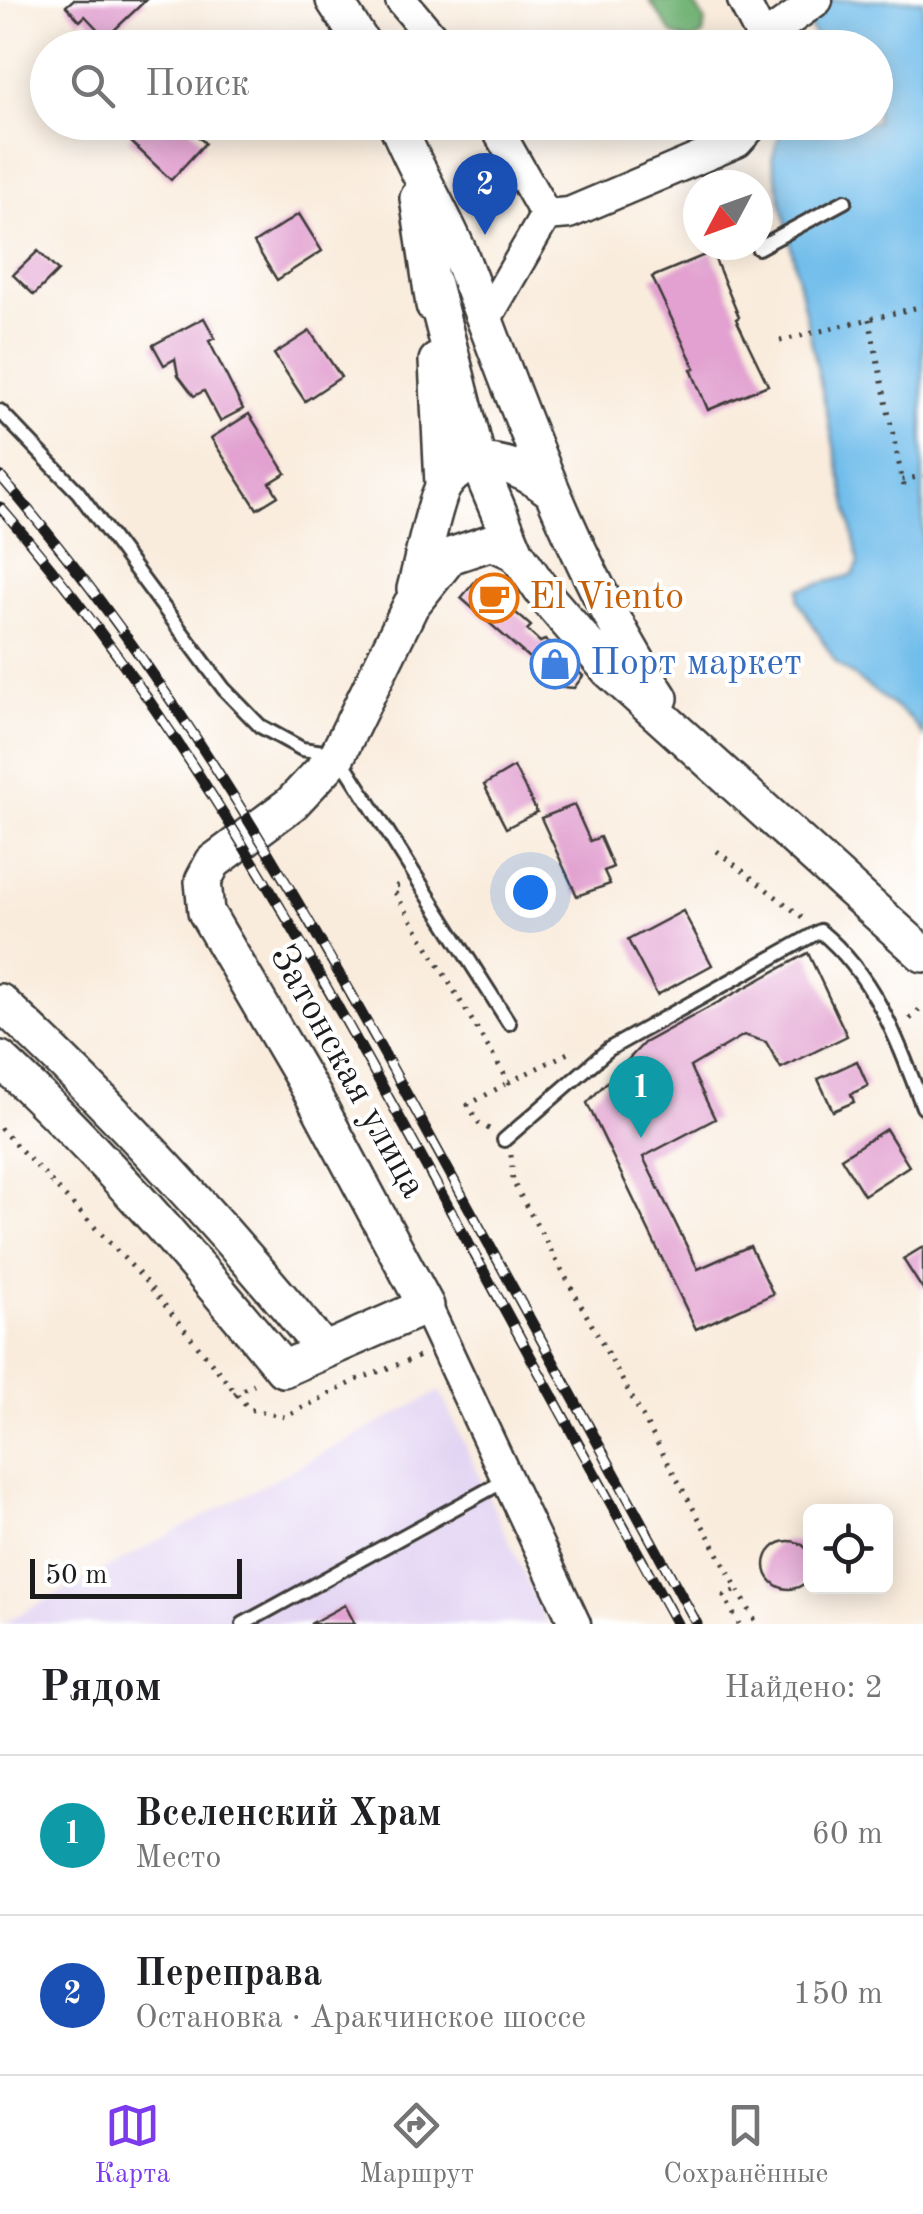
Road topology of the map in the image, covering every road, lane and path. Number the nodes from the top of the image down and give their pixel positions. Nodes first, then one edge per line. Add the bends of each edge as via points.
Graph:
1 (334, 0) edge
2 (401, 0) edge
3 (817, 0) edge
4 (746, 3) edge
5 (353, 30) edge
6 (426, 30) edge
7 (757, 30) edge
8 (779, 30) edge
9 (403, 140) edge
10 (503, 140) edge
11 (739, 140) edge
12 (410, 158) junction
13 (845, 201) dead end
14 (546, 214) junction
15 (773, 240) edge
16 (433, 284) junction
17 (923, 306) edge
18 (869, 319) junction
19 (484, 322) junction
20 (780, 340) dead end
21 (0, 411) edge
22 (479, 464) junction
23 (923, 476) edge
24 (902, 480) junction
25 (443, 485) junction
26 (905, 492) dead end
27 (552, 495) junction
28 (516, 552) junction
29 (410, 605) junction
30 (686, 736) junction
31 (338, 754) junction
32 (717, 851) dead end
33 (820, 931) junction
34 (923, 954) edge
35 (0, 1002) edge
36 (923, 1006) edge
37 (909, 1019) dead end
38 (508, 1023) dead end
39 (0, 1059) edge
40 (510, 1082) dead end
41 (923, 1106) edge
42 (0, 1128) edge
43 (504, 1140) junction
44 (426, 1306) junction
45 (446, 1345) junction
46 (323, 1349) junction
47 (504, 1481) junction
48 (735, 1590) junction
49 (243, 1624) edge
50 (575, 1624) edge
51 (739, 1624) edge
52 (757, 1624) edge

1 - 5 main road
2 - 6 street
3 - 8 street
4 - 7 street
9 - 12 main road
10 - 14 street
11 - 14 street via 569,214
12 - 16 main road
12 - 19 main road via 450,234
13 - 15 lane
14 - 19 street
16 - 22 main road
16 - 25 main road, Затонская улица
17 - 18 path
18 - 20 path
18 - 24 path
19 - 27 main road
21 - 31 lane via 78,492 224,689 260,726 302,749
22 - 25 main road
22 - 27 main road via 513,466
22 - 28 main road
23 - 24 path
24 - 26 path
25 - 29 main road, Затонская улица
27 - 30 main road via 595,588
28 - 29 main road, Затонская улица via 492,542 450,556
28 - 30 main road via 609,670
29 - 31 main road, Затонская улица
30 - 34 main road
31 - 38 lane
31 - 44 main road, Затонская улица via 292,804 213,862 202,896
32 - 33 path
33 - 41 lane via 866,979
33 - 43 lane via 609,1049
35 - 46 main road via 90,1085 214,1217
36 - 37 path
39 - 46 main road via 182,1244 283,1370
40 - 43 path via 468,1105 478,1123
42 - 45 path via 142,1278 250,1410 285,1417
43 - 48 path via 512,1182
44 - 45 street, Затонская улица
44 - 46 main road
45 - 47 street, Затонская улица
47 - 49 lane
47 - 50 street, Затонская улица
48 - 51 path via 724,1596
48 - 52 path

